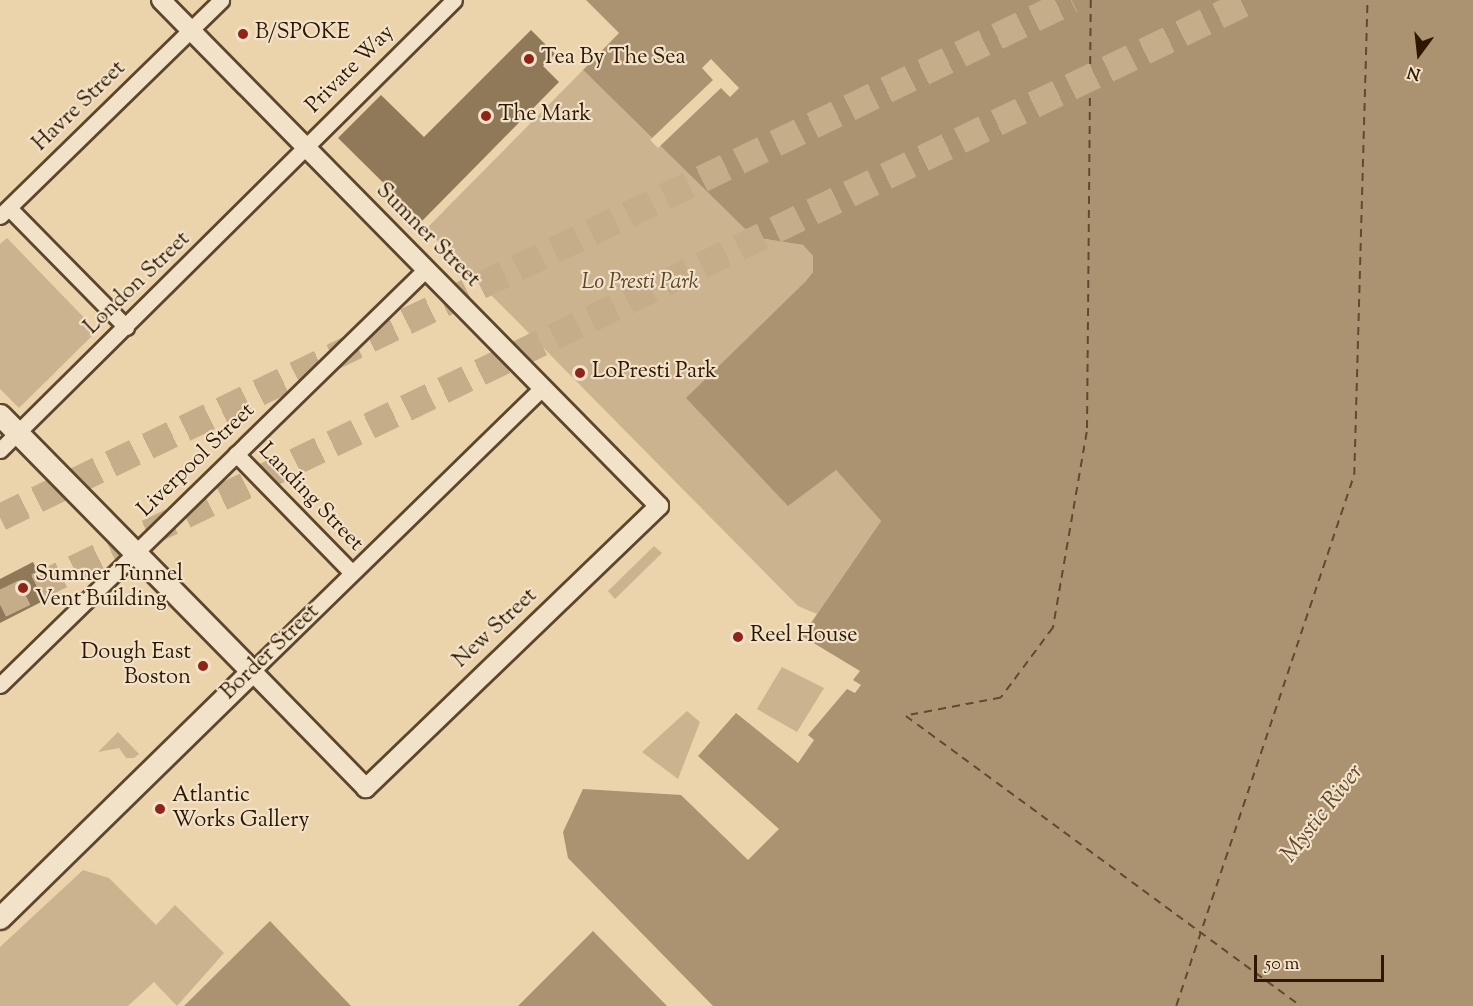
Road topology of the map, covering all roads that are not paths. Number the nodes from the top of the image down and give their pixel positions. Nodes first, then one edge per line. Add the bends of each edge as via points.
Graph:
1 (161, 0) edge
2 (221, 0) edge
3 (454, 0) edge
4 (191, 30) junction
5 (308, 149) junction
6 (4, 212) edge
7 (426, 269) junction
8 (126, 327) junction
9 (542, 388) junction
10 (0, 415) edge
11 (18, 433) junction
12 (0, 450) edge
13 (236, 454) junction
14 (659, 506) joint
15 (135, 553) junction
16 (352, 573) junction
17 (252, 671) junction
18 (0, 685) edge
19 (0, 918) edge

1 - 4 street, Sumner Street
2 - 4 street, Havre Street
3 - 5 street, Private Way via 320,131
4 - 5 street, Sumner Street
4 - 6 street, Havre Street
5 - 7 street, Sumner Street
5 - 8 street, London Street
6 - 8 street
7 - 9 street, Sumner Street
7 - 13 street, Liverpool Street
8 - 11 street, London Street
9 - 14 street, Sumner Street
9 - 16 street, Border Street
10 - 11 main road
11 - 12 street, London Street
11 - 15 main road
13 - 15 street, Liverpool Street
13 - 16 street, Landing Street
14 - 17 street, New Street via 366,788
15 - 17 main road
15 - 18 street, Liverpool Street
16 - 17 street, Border Street
17 - 19 main road, Border Street

